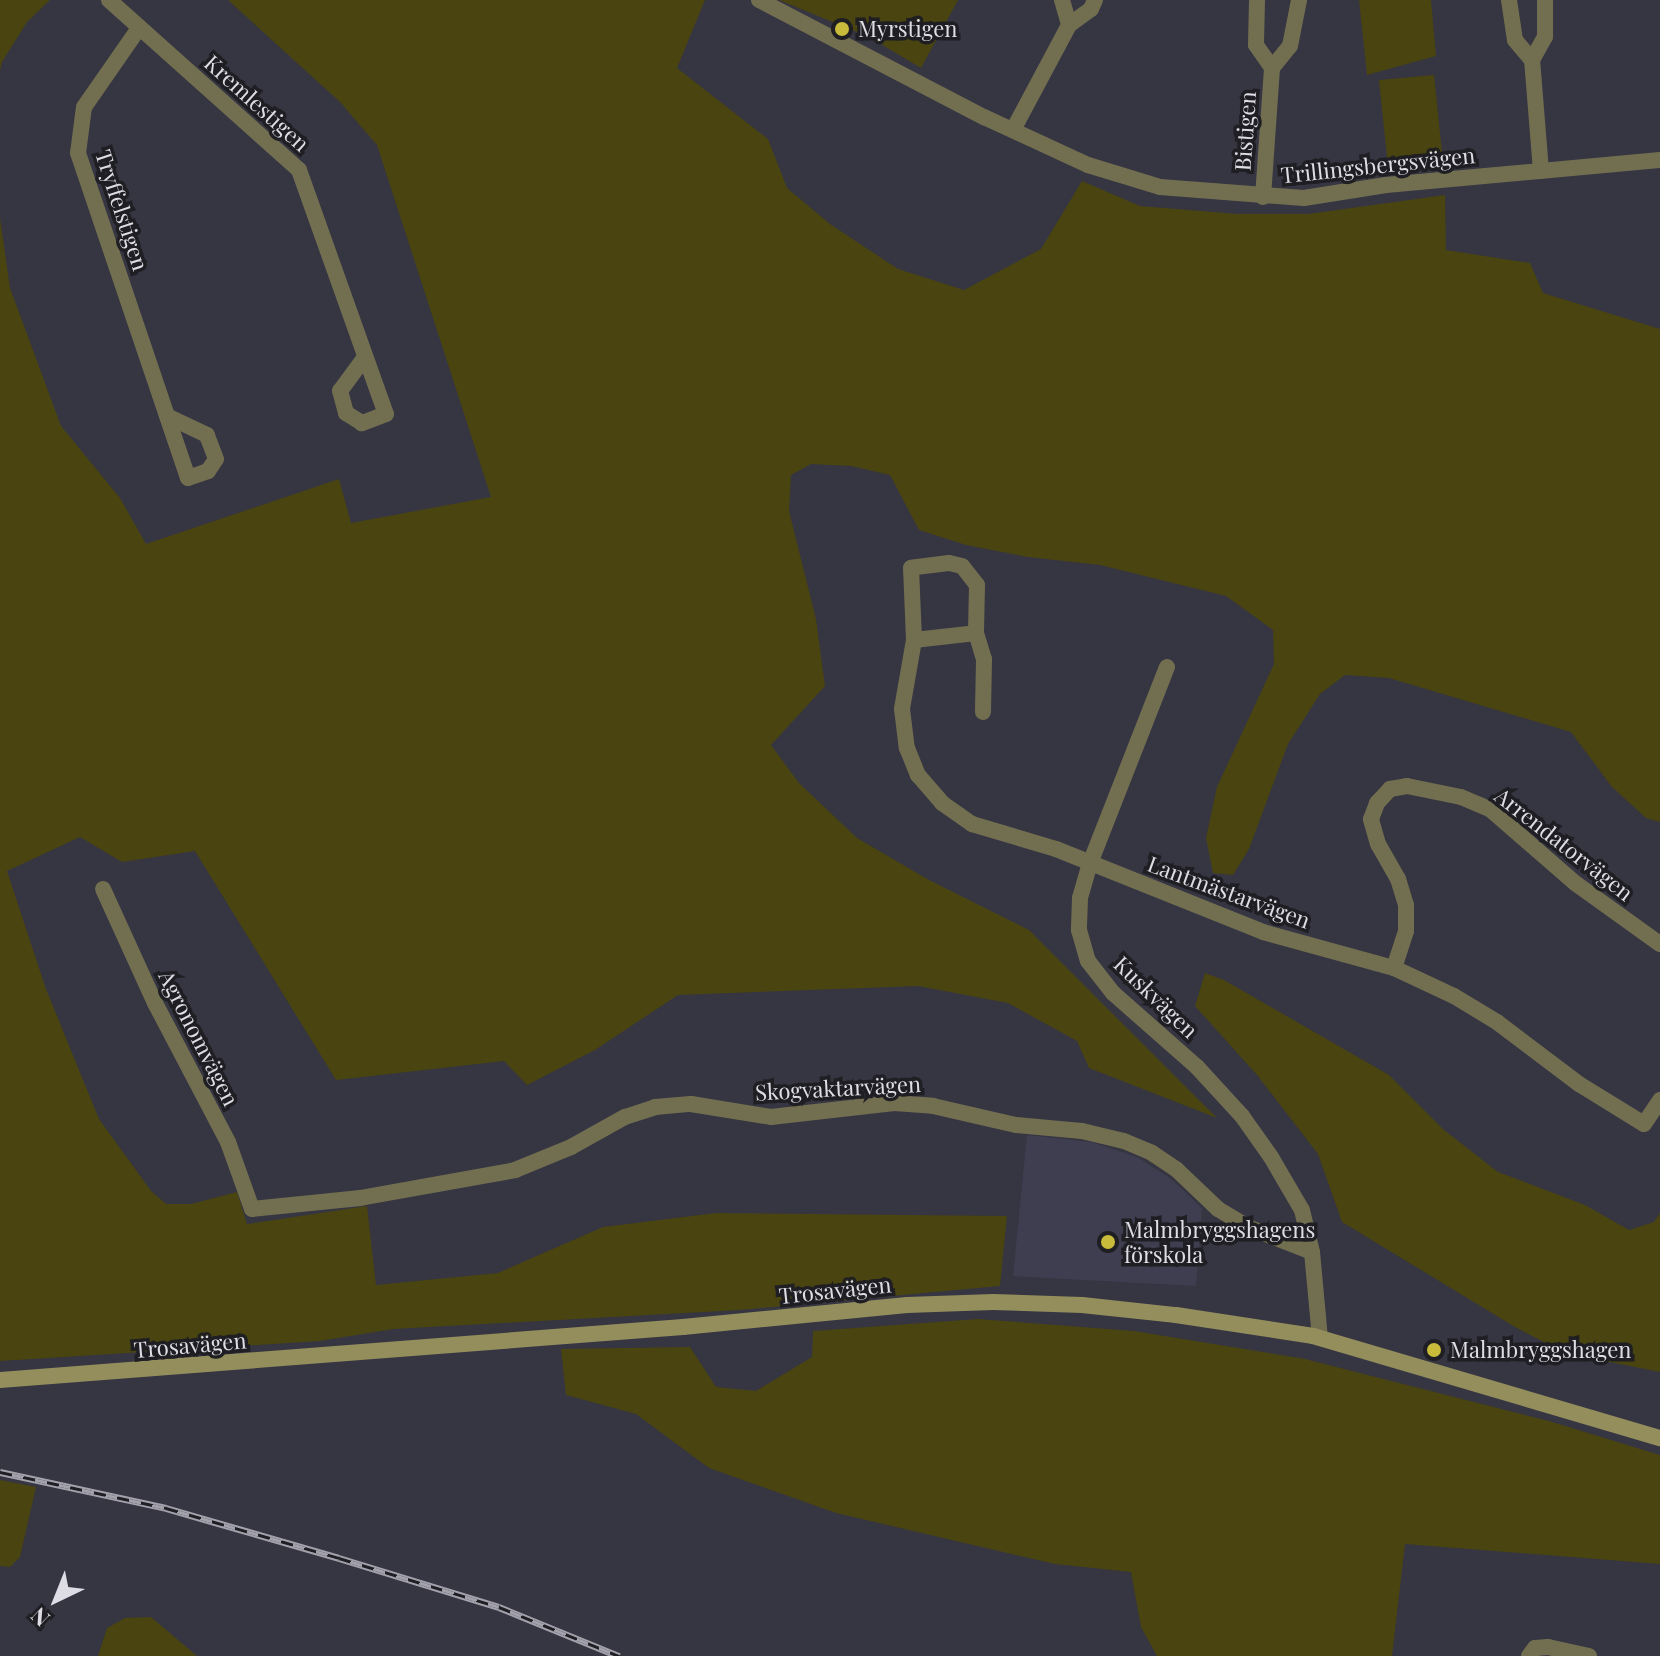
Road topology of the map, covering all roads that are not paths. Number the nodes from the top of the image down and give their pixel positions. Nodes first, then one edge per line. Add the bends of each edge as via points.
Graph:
1 (109, 0) edge
2 (759, 0) edge
3 (1062, 0) edge
4 (1095, 0) edge
5 (1257, 0) edge
6 (1299, 0) edge
7 (1509, 0) edge
8 (1545, 0) edge
9 (1069, 25) junction
10 (139, 28) junction
11 (1532, 60) junction
12 (1272, 68) junction
13 (1013, 130) junction
14 (1660, 160) edge
15 (1541, 171) junction
16 (1263, 197) junction
17 (365, 357) dead end
18 (167, 416) dead end
19 (976, 633) junction
20 (914, 640) junction
21 (1167, 667) dead end
22 (983, 712) dead end
23 (1090, 863) junction
24 (103, 889) dead end
25 (1660, 944) edge
26 (1394, 968) junction
27 (1660, 1100) edge
28 (252, 1209) joint
29 (1312, 1252) junction
30 (1320, 1338) junction
31 (0, 1380) edge
32 (1660, 1438) edge
33 (1529, 1656) edge
34 (1589, 1656) edge

1 - 10 street, Kremlestigen
2 - 13 street, Trillingsbergsvägen
3 - 9 street
4 - 9 street
5 - 12 street, Bistigen via 1256,45
6 - 12 street, Bistigen via 1290,46
7 - 11 street via 1515,40
8 - 11 street via 1545,37
9 - 13 street
10 - 17 street, Kremlestigen via 299,170
10 - 18 street, Tryffelstigen via 84,107 78,153
11 - 15 street
12 - 16 street, Bistigen
13 - 16 street, Trillingsbergsvägen via 1088,165 1160,187
14 - 15 street, Trillingsbergsvägen
15 - 16 street, Trillingsbergsvägen via 1304,198
19 - 20 street
19 - 20 street, Lantmästarvägen via 977,585 962,566 949,563 911,568
19 - 22 street, Lantmästarvägen via 984,659
20 - 23 street, Lantmästarvägen via 902,709 907,748 918,775 942,803 972,824
21 - 23 street, Kuskvägen
23 - 26 street, Lantmästarvägen via 1263,932
23 - 29 street, Kuskvägen via 1080,898 1079,930 1088,961 1113,993 1197,1067 1242,1116 1302,1210
24 - 28 street, Agronomvägen via 228,1142
25 - 26 street, Arrendatorvägen via 1575,883 1491,810 1461,797 1407,786 1390,789 1371,819 1406,905 1406,931
26 - 27 street, Lantmästarvägen via 1497,1022 1579,1084 1644,1124
28 - 29 street, Skogvaktarvägen via 360,1198 515,1170 655,1107 691,1104 771,1117 894,1103 1124,1141 1176,1169 1218,1209 1250,1228
29 - 30 street, Kuskvägen
30 - 31 main road, Trosavägen via 1176,1315 993,1302
30 - 32 main road, Trosavägen
33 - 34 street via 1535,1648 1548,1647

